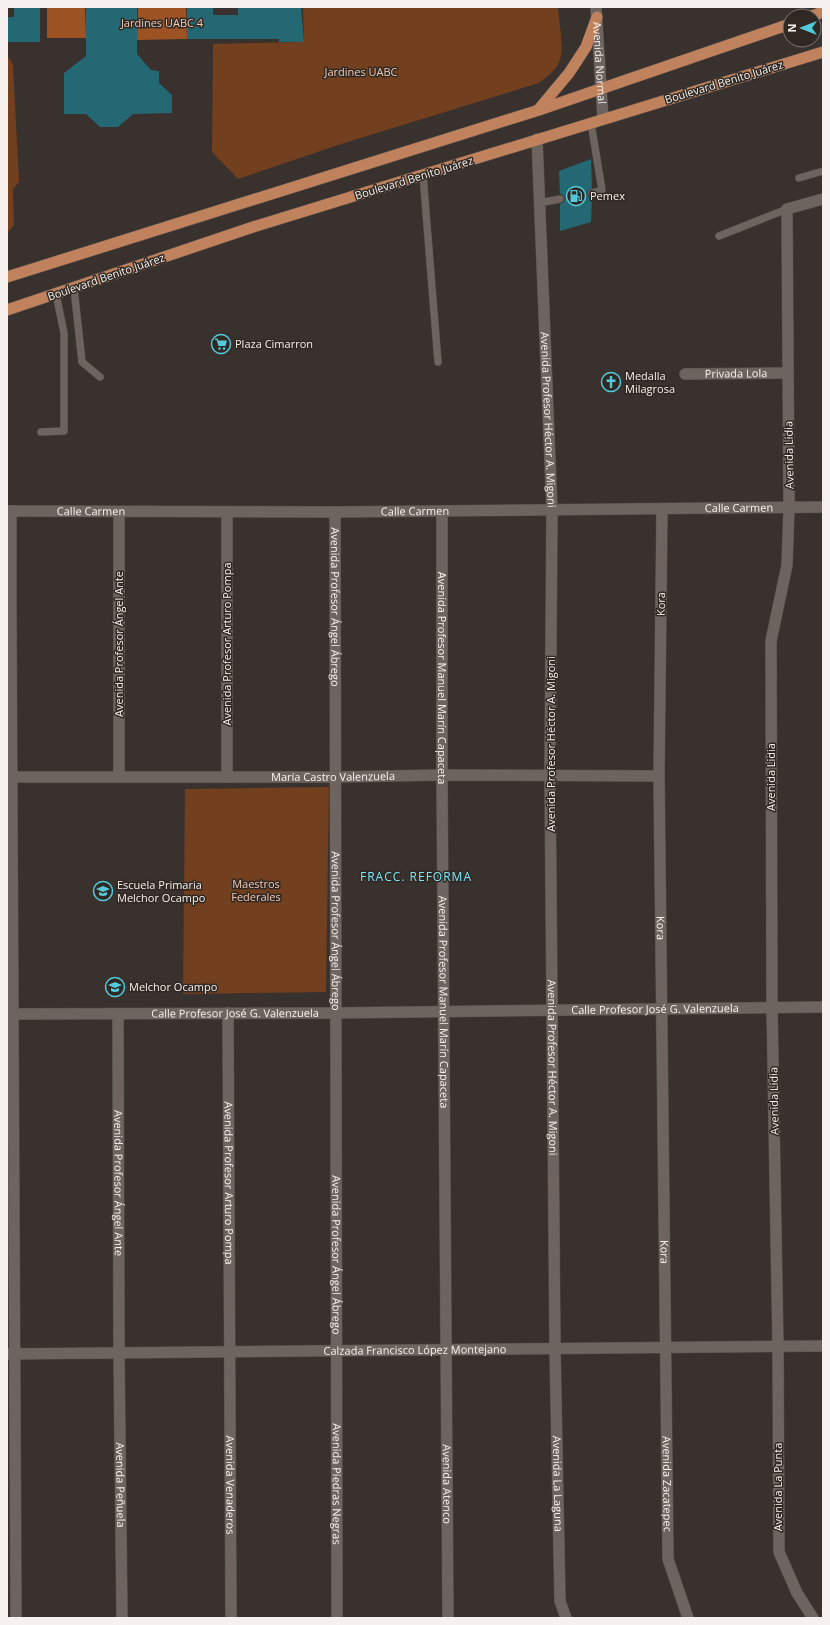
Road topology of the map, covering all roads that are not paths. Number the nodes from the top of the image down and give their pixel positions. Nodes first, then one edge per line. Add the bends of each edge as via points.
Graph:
1 (596, 12) edge
2 (782, 27) edge
3 (823, 52) edge
4 (601, 88) junction
5 (539, 110) junction
6 (603, 120) junction
7 (591, 123) junction
8 (537, 140) junction
9 (823, 171) edge
10 (423, 175) junction
11 (799, 178) dead end
12 (592, 193) dead end
13 (560, 199) dead end
14 (823, 199) edge
15 (539, 203) junction
16 (788, 209) junction
17 (719, 236) dead end
18 (7, 277) edge
19 (74, 288) junction
20 (56, 294) junction
21 (7, 310) edge
22 (438, 362) dead end
23 (788, 373) junction
24 (685, 374) dead end
25 (100, 377) dead end
26 (41, 432) dead end
27 (823, 507) edge
28 (789, 508) junction
29 (662, 509) junction
30 (552, 510) junction
31 (9, 511) edge
32 (442, 511) junction
33 (119, 512) junction
34 (227, 512) junction
35 (335, 512) junction
36 (442, 775) junction
37 (550, 775) junction
38 (119, 776) junction
39 (659, 776) junction
40 (9, 777) edge
41 (227, 777) junction
42 (336, 777) junction
43 (772, 1007) junction
44 (823, 1007) edge
45 (662, 1009) junction
46 (552, 1010) junction
47 (444, 1012) junction
48 (228, 1013) junction
49 (336, 1013) junction
50 (10, 1014) edge
51 (118, 1014) junction
52 (823, 1346) edge
53 (666, 1347) junction
54 (778, 1347) junction
55 (555, 1348) junction
56 (446, 1349) junction
57 (338, 1350) junction
58 (119, 1353) junction
59 (230, 1353) junction
60 (11, 1354) edge
61 (16, 1618) edge
62 (122, 1618) edge
63 (231, 1618) edge
64 (337, 1618) edge
65 (448, 1618) edge
66 (566, 1618) edge
67 (688, 1618) edge
68 (813, 1618) edge

1 - 4 street, Avenida Normal
1 - 5 main road via 586,47 569,74
2 - 4 main road
3 - 6 main road, Boulevard Benito Juárez
4 - 5 main road
4 - 6 street, Avenida Normal
5 - 18 main road
6 - 7 main road, Boulevard Benito Juárez
7 - 8 main road, Boulevard Benito Juárez
7 - 12 lane via 602,190
8 - 10 main road, Boulevard Benito Juárez
8 - 15 street, Avenida Profesor Héctor A. Migoni
9 - 11 lane
10 - 19 main road, Boulevard Benito Juárez via 253,227
10 - 22 lane
13 - 15 lane
14 - 16 street
15 - 30 street, Avenida Profesor Héctor A. Migoni
16 - 17 lane
16 - 23 street, Avenida Lidia
19 - 20 main road, Boulevard Benito Juárez
19 - 25 lane via 82,362
20 - 21 main road, Boulevard Benito Juárez
20 - 26 lane via 64,333 64,432
23 - 24 street, Privada Lola
23 - 28 street, Avenida Lidia
27 - 28 street, Calle Carmen
28 - 29 street, Calle Carmen
28 - 43 street, Avenida Lidia via 787,565 771,641
29 - 30 street, Calle Carmen
29 - 39 street, Kora
30 - 32 street, Calle Carmen
30 - 37 street, Avenida Profesor Héctor A. Migoni
31 - 33 street, Calle Carmen
31 - 40 street
32 - 35 street, Calle Carmen
32 - 36 street, Avenida Profesor Manuel Marín Capaceta
33 - 34 street, Calle Carmen
33 - 38 street, Avenida Profesor Ángel Ante
34 - 35 street, Calle Carmen
34 - 41 street, Avenida Profesor Arturo Pompa
35 - 42 street, Avenida Profesor Ángel Ábrego
36 - 37 street, María Castro Valenzuela
36 - 42 street, María Castro Valenzuela
36 - 47 street, Avenida Profesor Manuel Marín Capaceta
37 - 39 street, María Castro Valenzuela
37 - 46 street, Avenida Profesor Héctor A. Migoni
38 - 40 street, María Castro Valenzuela
38 - 41 street, María Castro Valenzuela
39 - 45 street, Kora
40 - 50 street
41 - 42 street, María Castro Valenzuela
42 - 49 street, Avenida Profesor Ángel Ábrego
43 - 44 street, Calle Profesor José G. Valenzuela
43 - 45 street, Calle Profesor José G. Valenzuela
43 - 54 street, Avenida Lidia
45 - 46 street, Calle Profesor José G. Valenzuela
45 - 53 street, Kora
46 - 47 street, Calle Profesor José G. Valenzuela
46 - 55 street, Avenida Profesor Héctor A. Migoni
47 - 49 street, Calle Profesor José G. Valenzuela
47 - 56 street, Avenida Profesor Manuel Marín Capaceta
48 - 49 street, Calle Profesor José G. Valenzuela
48 - 51 street, Calle Profesor José G. Valenzuela
48 - 59 street, Avenida Profesor Arturo Pompa
49 - 57 street, Avenida Profesor Ángel Ábrego
50 - 51 street, Calle Profesor José G. Valenzuela
50 - 60 street
51 - 58 street, Avenida Profesor Ángel Ante
52 - 54 street, Calzada Francisco López Montejano
53 - 54 street, Calzada Francisco López Montejano
53 - 55 street, Calzada Francisco López Montejano
53 - 67 street, Avenida Zacatepec via 668,1559
54 - 68 street, Avenida La Punta via 779,1552 797,1593
55 - 56 street, Calzada Francisco López Montejano
55 - 66 street, Avenida La Laguna via 560,1601
56 - 57 street, Calzada Francisco López Montejano
56 - 65 street, Avenida Atenco
57 - 59 street, Calzada Francisco López Montejano
57 - 64 street, Avenida Piedras Negras
58 - 59 street, Calzada Francisco López Montejano
58 - 60 street, Calzada Francisco López Montejano
58 - 62 street, Avenida Peñuela
59 - 63 street, Avenida Venaderos
60 - 61 street

